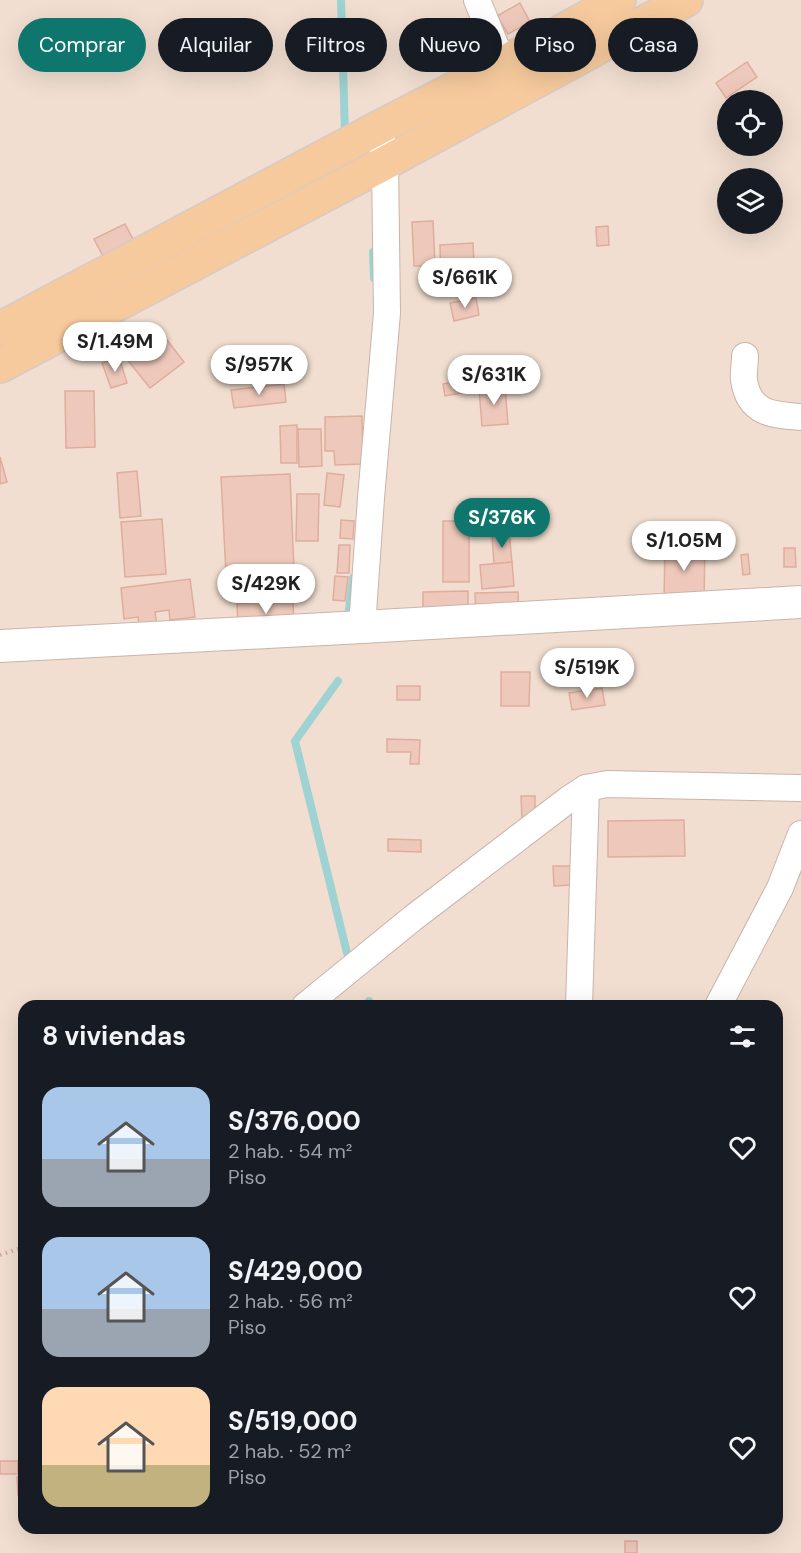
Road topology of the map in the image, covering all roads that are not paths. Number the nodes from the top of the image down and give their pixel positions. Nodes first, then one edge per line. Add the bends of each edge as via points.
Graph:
1 (477, 0) edge
2 (619, 0) edge
3 (682, 1) edge
4 (508, 78) junction
5 (380, 127) junction
6 (385, 163) junction
7 (228, 208) junction
8 (244, 237) junction
9 (61, 297) junction
10 (79, 324) junction
11 (0, 329) edge
12 (746, 356) dead end
13 (0, 366) edge
14 (801, 417) edge
15 (801, 602) edge
16 (362, 627) junction
17 (0, 646) edge
18 (586, 788) junction
19 (801, 788) edge
20 (801, 834) edge
21 (312, 1000) edge
22 (579, 1000) edge
23 (721, 1000) edge

1 - 4 street
2 - 4 main road
3 - 4 main road
4 - 5 main road
4 - 6 main road
5 - 6 street
5 - 7 main road
6 - 8 main road
6 - 16 street via 387,313
7 - 8 main road
7 - 9 main road
8 - 10 main road
9 - 10 main road
9 - 11 main road
10 - 13 main road
12 - 14 street via 744,379 748,397 760,410
15 - 16 street
16 - 17 street
18 - 19 street via 607,784
18 - 21 street via 413,918
18 - 22 street
20 - 23 street via 780,888

